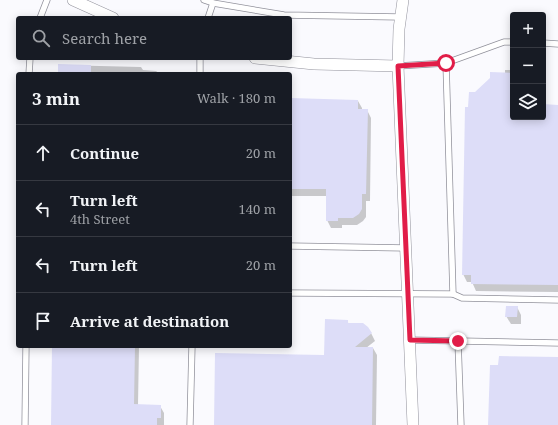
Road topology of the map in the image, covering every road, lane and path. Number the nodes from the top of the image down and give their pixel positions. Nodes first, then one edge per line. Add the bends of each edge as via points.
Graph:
1 (46, 0) edge
2 (73, 0) edge
3 (204, 0) edge
4 (403, 0) edge
5 (213, 3) junction
6 (41, 16) edge
7 (108, 16) edge
8 (209, 16) edge
9 (284, 16) edge
10 (292, 16) edge
11 (400, 17) junction
12 (510, 42) edge
13 (546, 43) edge
14 (558, 44) edge
15 (30, 60) edge
16 (200, 60) edge
17 (275, 60) edge
18 (446, 63) junction
19 (398, 66) junction
20 (29, 72) edge
21 (200, 72) edge
22 (292, 246) edge
23 (406, 248) junction
24 (292, 293) edge
25 (408, 294) junction
26 (453, 294) junction
27 (558, 300) edge
28 (410, 340) junction
29 (458, 341) junction
30 (558, 342) edge
31 (26, 348) edge
32 (192, 348) edge
33 (25, 425) edge
34 (190, 425) edge
35 (413, 425) edge
36 (461, 425) edge

1 - 6 lane
2 - 7 street
3 - 5 lane
4 - 11 street
5 - 8 lane
5 - 9 lane
10 - 11 lane
11 - 19 street
12 - 18 lane
13 - 14 lane
15 - 20 lane
16 - 21 lane
17 - 19 street via 314,64
18 - 19 lane
18 - 26 lane
19 - 23 street
22 - 23 lane
23 - 25 street
24 - 25 lane
25 - 26 lane
25 - 28 street
26 - 27 lane via 462,298
28 - 29 lane
28 - 35 street
29 - 30 lane
29 - 36 lane
31 - 33 lane
32 - 34 lane

